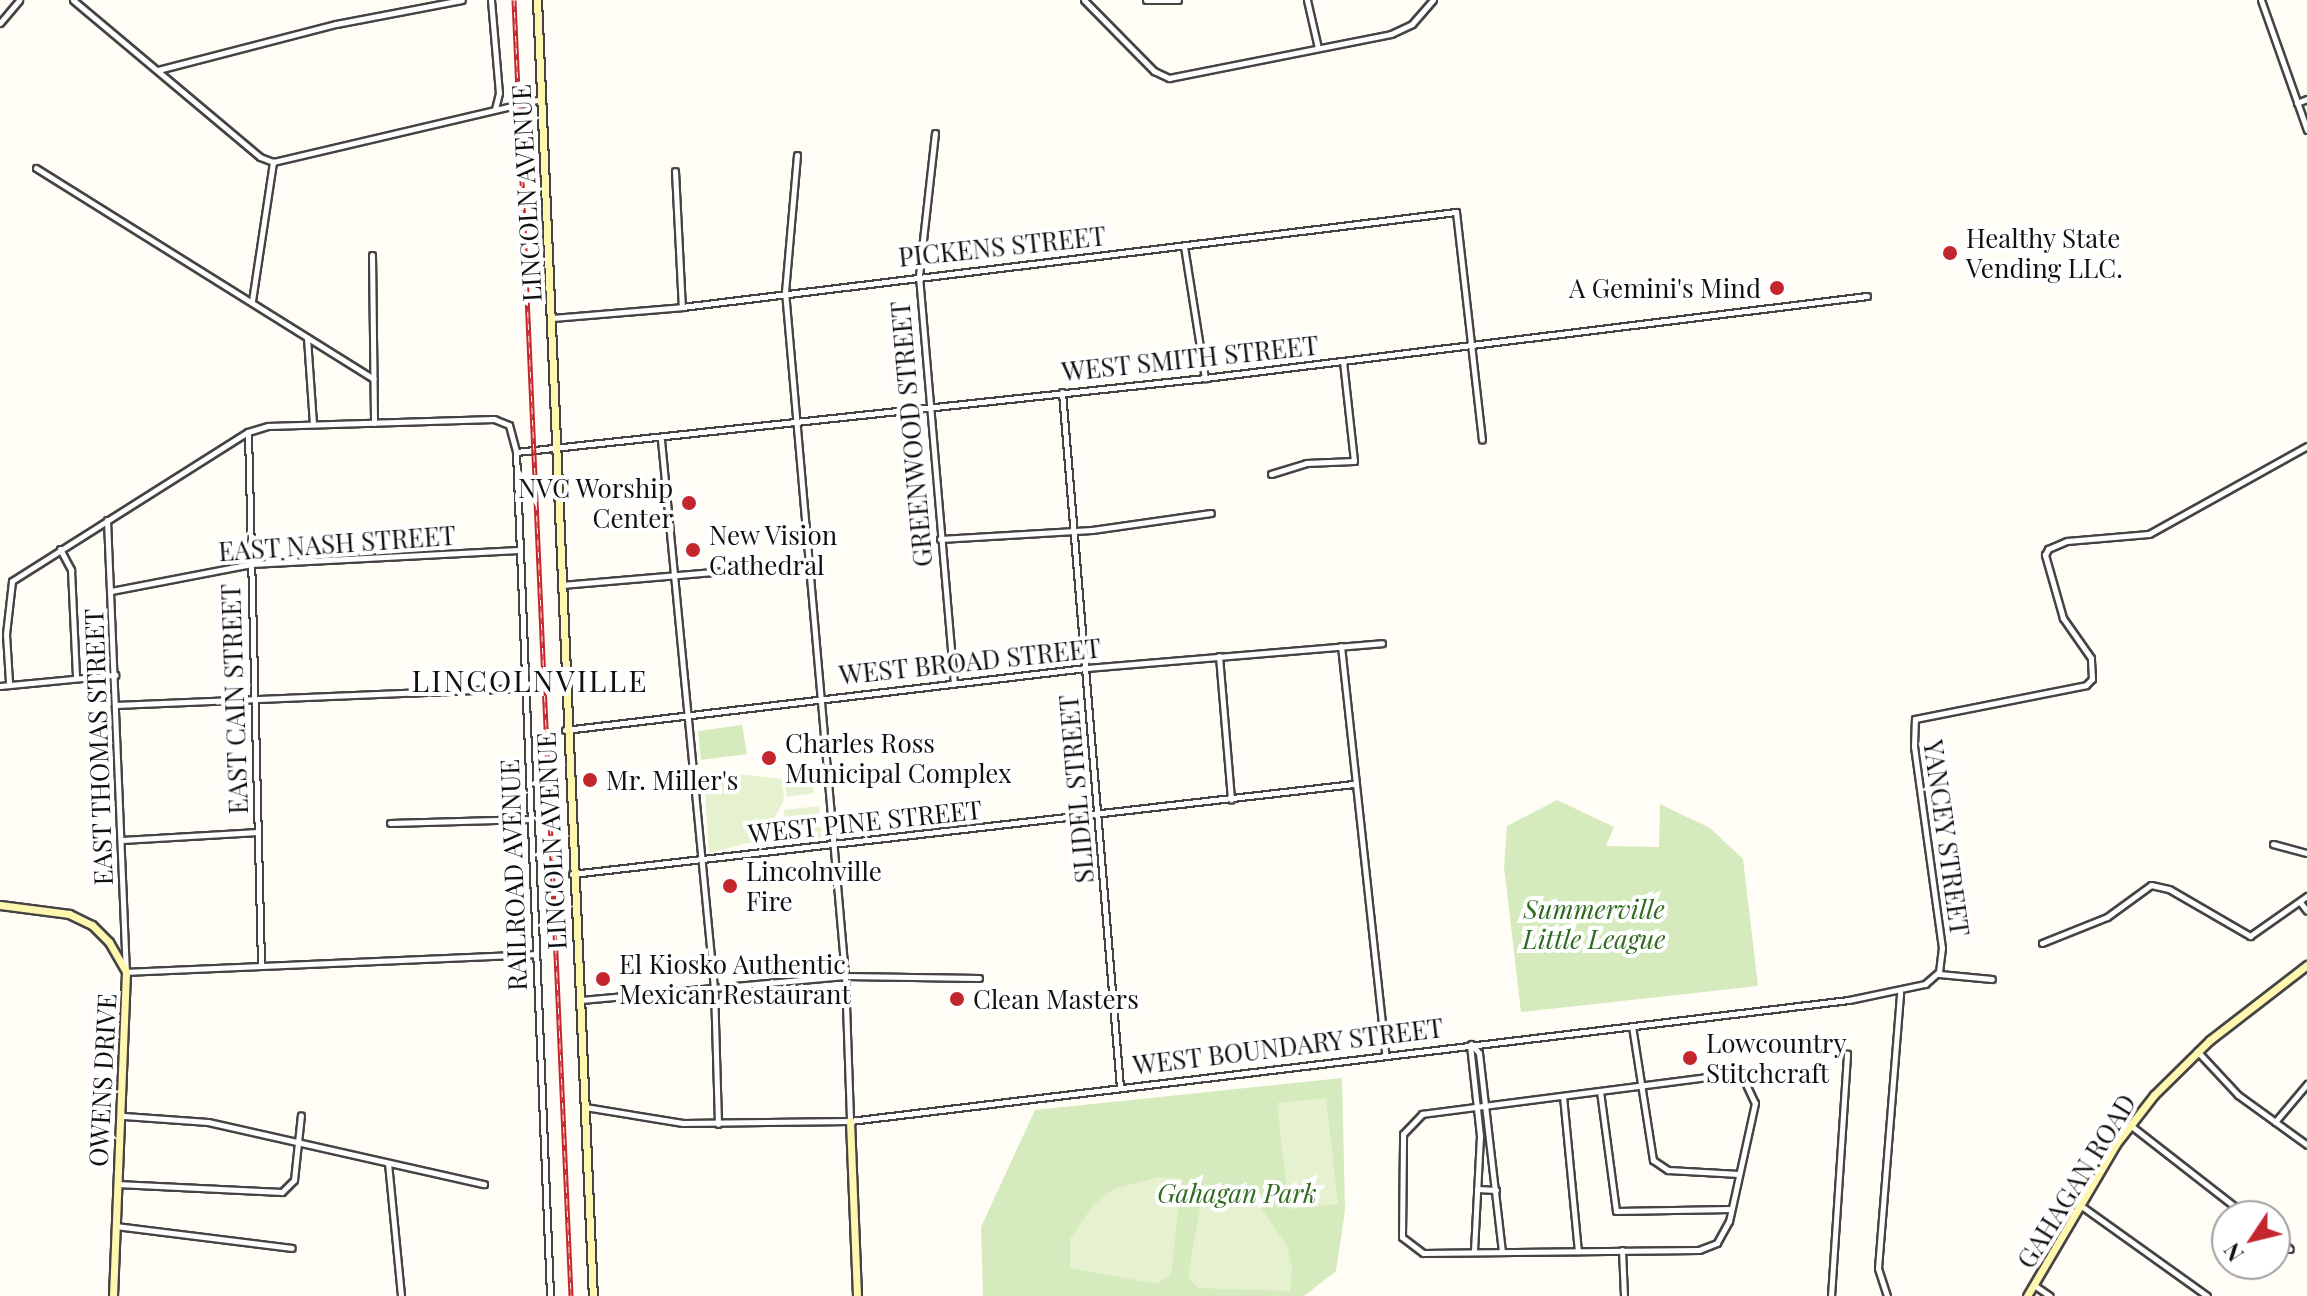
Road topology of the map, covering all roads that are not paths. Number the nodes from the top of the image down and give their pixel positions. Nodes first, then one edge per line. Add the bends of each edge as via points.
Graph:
1 (19, 0) edge
2 (73, 0) edge
3 (462, 0) edge
4 (491, 0) edge
5 (537, 0) edge
6 (1084, 0) edge
7 (1146, 0) edge
8 (1178, 0) edge
9 (1307, 0) edge
10 (1433, 0) edge
11 (2261, 0) edge
12 (0, 23) edge
13 (1318, 48) junction
14 (157, 71) junction
15 (541, 99) junction
16 (2307, 99) edge
17 (2297, 103) junction
18 (495, 109) junction
19 (2307, 130) edge
20 (935, 133) dead end
21 (797, 155) dead end
22 (273, 162) junction
23 (36, 168) dead end
24 (675, 171) dead end
25 (1184, 246) junction
26 (372, 255) dead end
27 (919, 276) junction
28 (785, 291) junction
29 (1867, 296) dead end
30 (252, 301) junction
31 (682, 307) junction
32 (552, 318) junction
33 (307, 337) junction
34 (1474, 345) junction
35 (1343, 362) junction
36 (1205, 378) junction
37 (374, 379) junction
38 (1062, 392) junction
39 (927, 407) junction
40 (374, 423) junction
41 (313, 424) junction
42 (794, 426) junction
43 (248, 432) junction
44 (661, 440) junction
45 (1482, 440) dead end
46 (2307, 446) edge
47 (554, 451) junction
48 (516, 452) junction
49 (1271, 474) dead end
50 (1211, 513) dead end
51 (107, 520) junction
52 (1074, 531) junction
53 (940, 539) junction
54 (61, 549) junction
55 (519, 550) junction
56 (251, 564) junction
57 (807, 564) junction
58 (674, 574) junction
59 (560, 586) junction
60 (111, 591) junction
61 (1382, 643) dead end
62 (1341, 646) junction
63 (1219, 656) junction
64 (1086, 668) junction
65 (115, 675) junction
66 (76, 678) junction
67 (9, 682) junction
68 (954, 684) junction
69 (0, 686) edge
70 (525, 688) junction
71 (251, 697) junction
72 (818, 698) junction
73 (118, 705) junction
74 (686, 715) junction
75 (565, 730) junction
76 (1353, 784) junction
77 (1231, 800) junction
78 (1097, 816) junction
79 (531, 819) junction
80 (390, 823) dead end
81 (258, 832) junction
82 (122, 840) junction
83 (2273, 844) dead end
84 (832, 845) junction
85 (2307, 853) edge
86 (701, 859) junction
87 (571, 874) junction
88 (2307, 896) edge
89 (2300, 902) junction
90 (0, 905) edge
91 (2307, 911) edge
92 (2042, 943) dead end
93 (536, 954) junction
94 (261, 965) junction
95 (2307, 965) edge
96 (126, 972) junction
97 (1938, 974) junction
98 (845, 976) junction
99 (979, 978) dead end
100 (1992, 979) dead end
101 (714, 988) junction
102 (1900, 992) junction
103 (581, 1000) junction
104 (1632, 1026) junction
105 (1471, 1044) junction
106 (2197, 1051) junction
107 (1385, 1054) junction
108 (1847, 1054) dead end
109 (2307, 1084) edge
110 (1640, 1086) junction
111 (1120, 1087) junction
112 (1600, 1091) junction
113 (1563, 1096) junction
114 (1487, 1106) junction
115 (585, 1107) junction
116 (1476, 1107) junction
117 (301, 1115) dead end
118 (124, 1116) junction
119 (850, 1121) junction
120 (2275, 1122) junction
121 (718, 1124) junction
122 (2130, 1125) junction
123 (296, 1139) junction
124 (2307, 1145) edge
125 (388, 1163) junction
126 (1739, 1174) junction
127 (117, 1184) junction
128 (484, 1184) dead end
129 (1477, 1189) junction
130 (1496, 1190) junction
131 (2226, 1200) edge
132 (2080, 1205) junction
133 (1731, 1209) junction
134 (115, 1226) junction
135 (292, 1248) dead end
136 (1622, 1250) junction
137 (1578, 1251) junction
138 (1474, 1252) junction
139 (1502, 1252) junction
140 (2034, 1285) junction
141 (113, 1296) edge
142 (401, 1296) edge
143 (550, 1296) edge
144 (593, 1296) edge
145 (857, 1296) edge
146 (1624, 1296) edge
147 (1831, 1296) edge
148 (1887, 1296) edge
149 (2027, 1296) edge
150 (2050, 1296) edge
151 (2207, 1296) edge

1 - 12 street
2 - 14 street
3 - 14 street via 336,24
4 - 18 street via 499,93
5 - 15 street, LINCOLN AVENUE
6 - 13 street via 1154,71 1169,78
7 - 8 street
9 - 13 street
10 - 13 street via 1412,24 1391,34
11 - 17 street
14 - 22 street via 260,157
15 - 18 street
15 - 32 street, LINCOLN AVENUE
16 - 17 street
17 - 19 street
18 - 22 street
20 - 27 street, GREENWOOD STREET
21 - 28 street
22 - 30 street
23 - 30 street
24 - 31 street
25 - 27 street, PICKENS STREET
25 - 34 street, PICKENS STREET via 1456,212
25 - 36 street
26 - 37 street
27 - 28 street, PICKENS STREET
27 - 39 street, GREENWOOD STREET
28 - 31 street, PICKENS STREET
28 - 42 street
29 - 34 street, WEST SMITH STREET
30 - 33 street
31 - 32 street, PICKENS STREET
32 - 47 street, LINCOLN AVENUE
33 - 37 street
33 - 41 street
34 - 35 street, WEST SMITH STREET
34 - 45 street
35 - 36 street, WEST SMITH STREET
35 - 49 street via 1354,461 1306,463
36 - 38 street, WEST SMITH STREET
37 - 40 street
38 - 39 street, WEST SMITH STREET
38 - 52 street, SLIDEL STREET
39 - 42 street, WEST SMITH STREET
39 - 53 street, GREENWOOD STREET
40 - 41 street
40 - 48 street via 502,419 514,435
41 - 43 street
42 - 44 street, WEST SMITH STREET
42 - 57 street
43 - 51 street
43 - 56 street, EAST CAIN STREET
44 - 47 street, WEST SMITH STREET
44 - 58 street
46 - 97 street, YANCEY STREET via 2149,534 2054,544 2045,555 2063,618 2091,658 2092,679 2080,688 1990,708 1919,715 1913,722 1942,948
47 - 48 street, WEST SMITH STREET
47 - 59 street, LINCOLN AVENUE
48 - 55 street, RAILROAD AVENUE
50 - 52 street
51 - 54 street
51 - 60 street, EAST THOMAS STREET
52 - 53 street
52 - 64 street, SLIDEL STREET
53 - 68 street, GREENWOOD STREET
54 - 66 street via 71,570
54 - 67 street via 12,581 6,634
55 - 56 street, EAST NASH STREET
55 - 70 street, RAILROAD AVENUE
56 - 60 street, EAST NASH STREET
56 - 71 street, EAST CAIN STREET
57 - 58 street
57 - 72 street
58 - 59 street
58 - 74 street
59 - 75 street, LINCOLN AVENUE
60 - 65 street, EAST THOMAS STREET
61 - 62 street, WEST BROAD STREET
62 - 63 street, WEST BROAD STREET
62 - 76 street
63 - 64 street, WEST BROAD STREET
63 - 77 street
64 - 68 street, WEST BROAD STREET
64 - 78 street, SLIDEL STREET
65 - 66 street
65 - 73 street, EAST THOMAS STREET
66 - 67 street
67 - 69 street
68 - 72 street, WEST BROAD STREET
70 - 71 street
70 - 79 street, RAILROAD AVENUE
71 - 73 street
71 - 81 street, EAST CAIN STREET
72 - 74 street, WEST BROAD STREET
72 - 84 street
73 - 82 street, EAST THOMAS STREET
74 - 75 street, WEST BROAD STREET
74 - 86 street
75 - 87 street, LINCOLN AVENUE
76 - 77 street, WEST PINE STREET
76 - 107 street
77 - 78 street, WEST PINE STREET
78 - 84 street, WEST PINE STREET
78 - 111 street, SLIDEL STREET
79 - 80 street
79 - 93 street, RAILROAD AVENUE
81 - 82 street
81 - 94 street, EAST CAIN STREET
82 - 96 street, EAST THOMAS STREET
83 - 85 street
84 - 86 street, WEST PINE STREET
84 - 98 street
86 - 87 street, WEST PINE STREET
86 - 101 street
87 - 103 street, LINCOLN AVENUE
88 - 89 street
89 - 91 street
89 - 92 street via 2263,931 2244,936 2169,889 2151,885 2107,917
90 - 96 street, OWENS DRIVE via 69,914 92,925
93 - 94 street
93 - 143 street, RAILROAD AVENUE
94 - 96 street
95 - 106 street, GAHAGAN ROAD
96 - 118 street, OWENS DRIVE
97 - 100 street
97 - 102 street, WEST BOUNDARY STREET
98 - 99 street
98 - 101 street
98 - 119 street
101 - 103 street
101 - 121 street
102 - 104 street, WEST BOUNDARY STREET
102 - 148 street via 1878,1268
103 - 115 street, LINCOLN AVENUE
104 - 105 street, WEST BOUNDARY STREET
104 - 110 street
105 - 107 street, WEST BOUNDARY STREET
105 - 114 street via 1479,1053
105 - 116 street
106 - 120 street via 2238,1095
106 - 122 street, GAHAGAN ROAD
107 - 111 street, WEST BOUNDARY STREET
108 - 147 street
109 - 120 street
110 - 112 street
110 - 126 street via 1648,1150 1656,1163 1668,1170
110 - 126 street via 1715,1076 1745,1082 1755,1103
111 - 119 street, WEST BOUNDARY STREET
112 - 113 street
112 - 133 street via 1616,1211
113 - 114 street
113 - 137 street
114 - 116 street
114 - 130 street
115 - 121 street, WEST BOUNDARY STREET
115 - 144 street, LINCOLN AVENUE
116 - 129 street
116 - 138 street via 1422,1114 1405,1129 1399,1221 1405,1244 1416,1251
117 - 123 street
118 - 123 street via 208,1122
118 - 127 street, OWENS DRIVE
119 - 121 street, WEST BOUNDARY STREET
119 - 145 street
120 - 124 street
122 - 131 street
122 - 132 street, GAHAGAN ROAD
123 - 125 street
123 - 127 street via 294,1180 282,1192
125 - 128 street
125 - 142 street
126 - 133 street
127 - 134 street, OWENS DRIVE
129 - 130 street
129 - 138 street
130 - 139 street
132 - 140 street, GAHAGAN ROAD
132 - 151 street
133 - 136 street via 1722,1237 1709,1247
134 - 135 street
134 - 141 street, OWENS DRIVE
136 - 137 street
136 - 146 street
137 - 139 street
138 - 139 street
140 - 149 street, GAHAGAN ROAD
140 - 150 street

